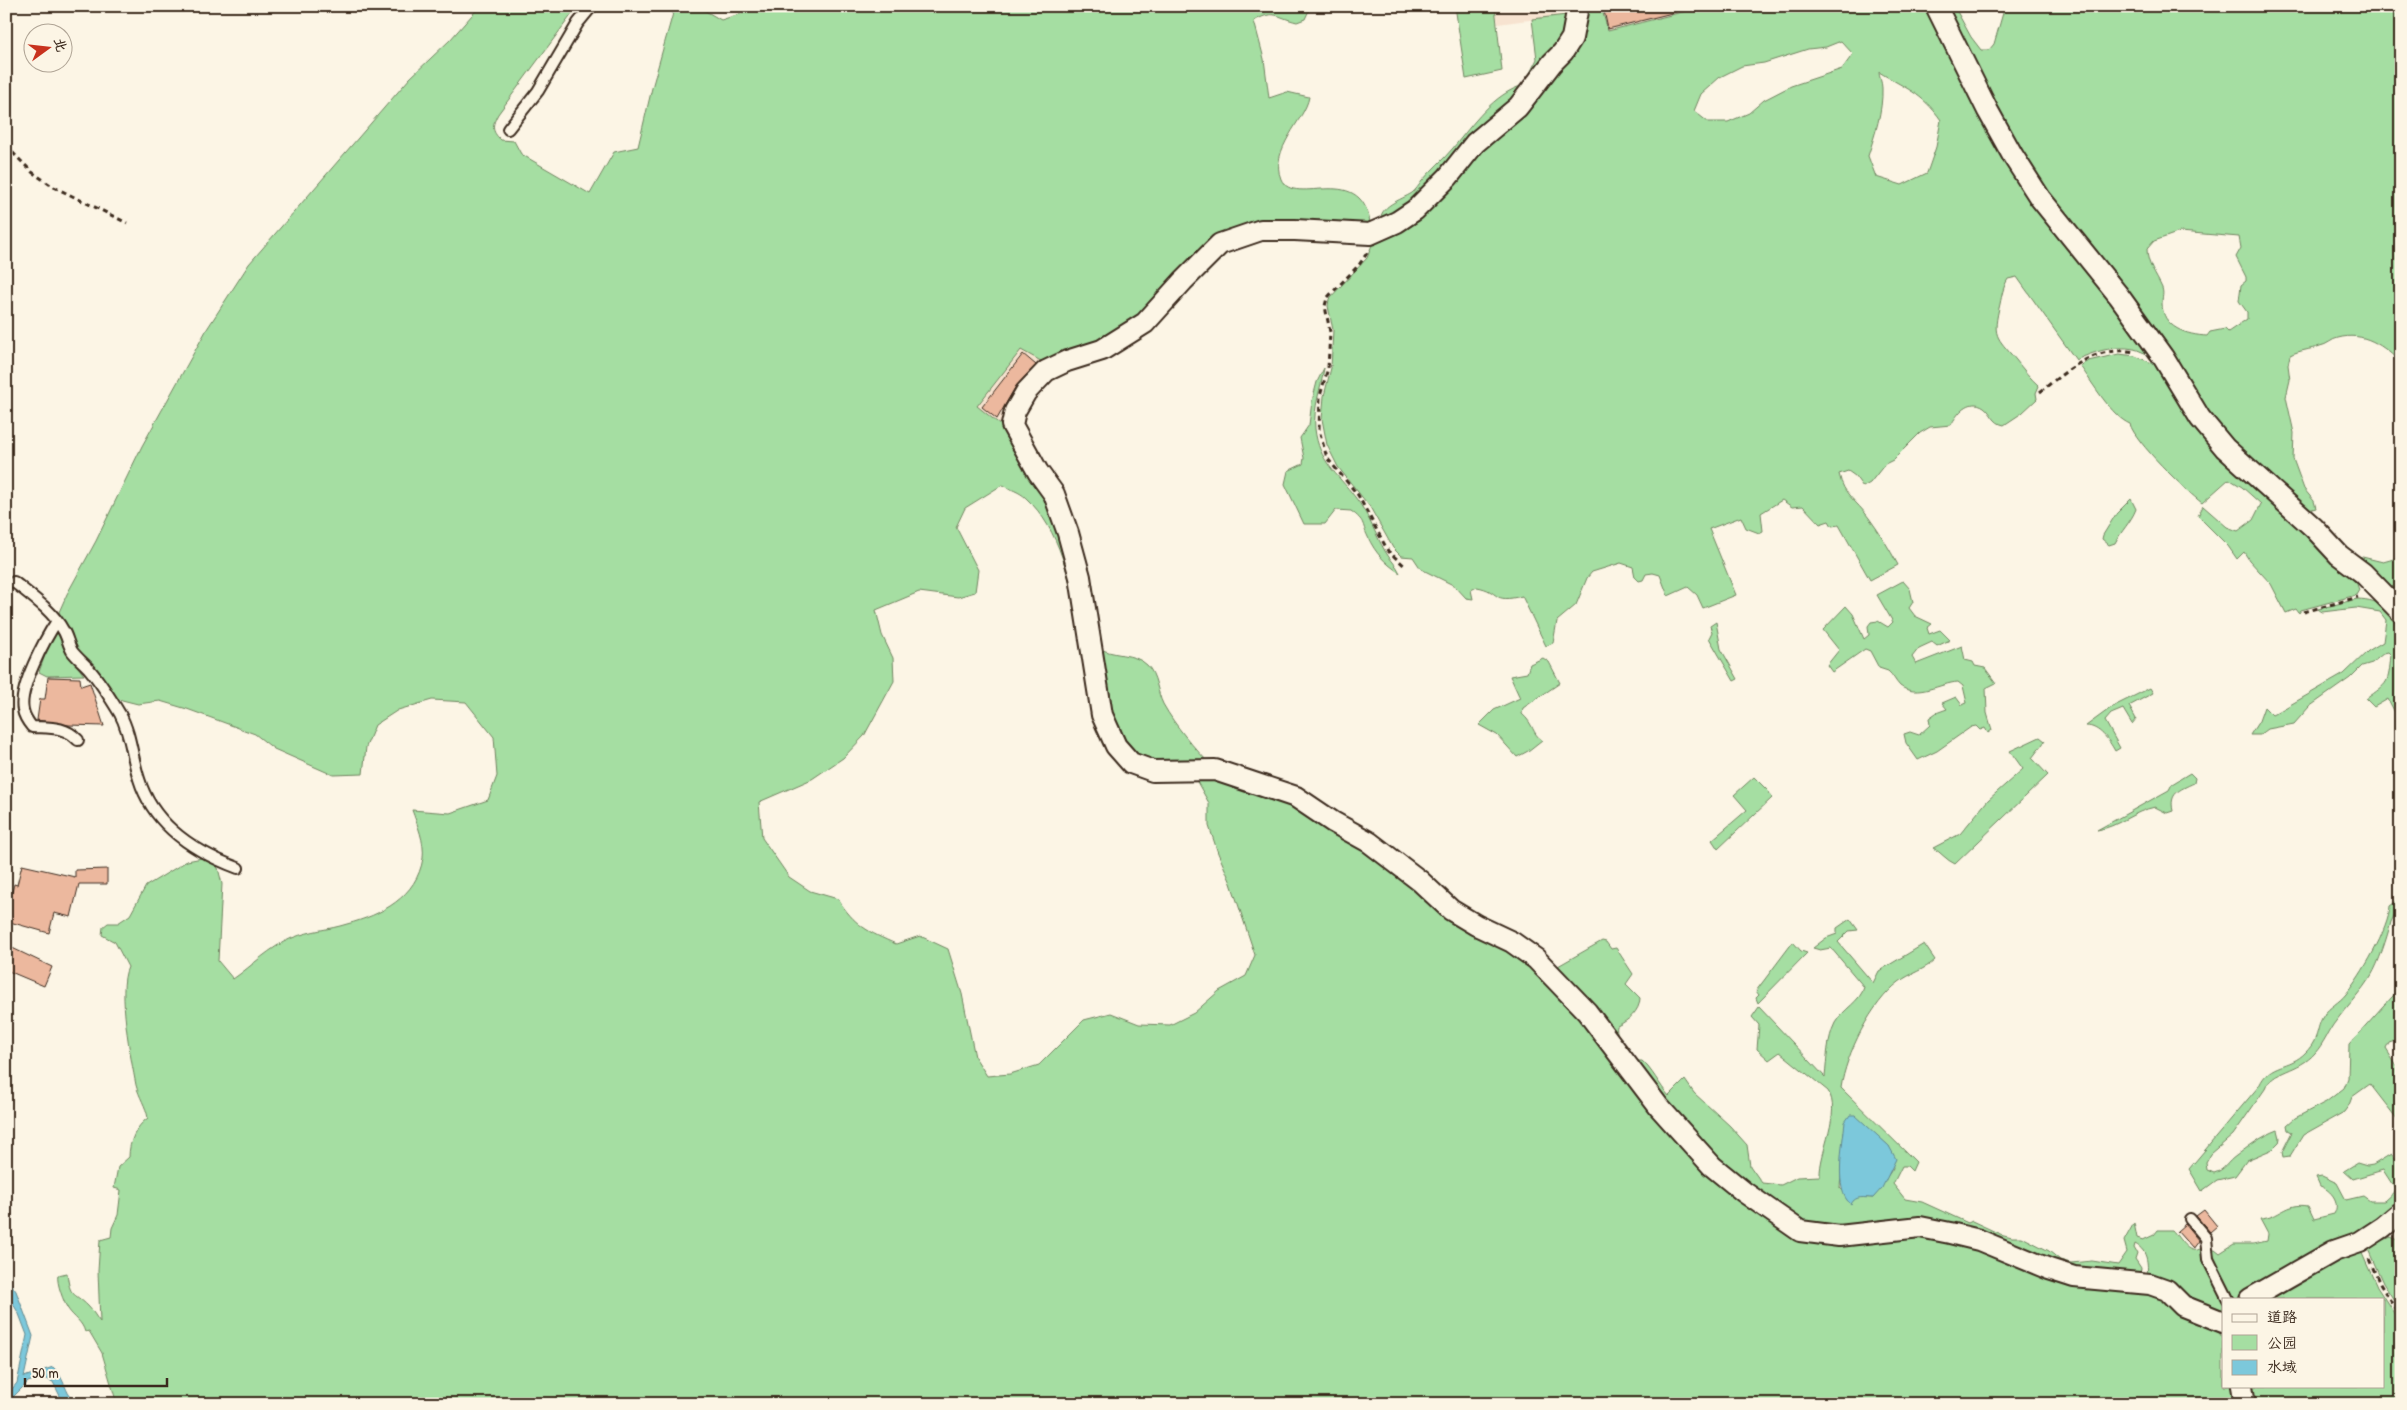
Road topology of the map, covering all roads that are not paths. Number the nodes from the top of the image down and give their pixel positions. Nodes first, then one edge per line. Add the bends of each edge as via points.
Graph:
1 (592, 6) edge
2 (1578, 6) edge
3 (1936, 6) edge
4 (508, 129) dead end
5 (14, 582) dead end
6 (2401, 612) edge
7 (56, 621) junction
8 (78, 740) dead end
9 (238, 868) dead end
10 (2401, 1212) edge
11 (2190, 1219) dead end
12 (2228, 1298) edge
13 (2252, 1298) edge
14 (2222, 1322) edge
15 (2242, 1388) edge
16 (2245, 1404) edge

1 - 4 lane via 538,91
2 - 14 street via 1572,38 1563,52 1518,108 1475,143 1448,178 1415,210 1370,234 1261,230 1220,244 1145,323 1102,350 1046,371 1026,392 1015,411 1012,425 1054,494 1068,533 1080,577 1102,715 1116,746 1131,763 1153,771 1215,770 1296,797 1369,842 1420,881 1451,910 1512,942 1536,959 1586,1012 1659,1107 1712,1166 1800,1230 1839,1236 1920,1227 1950,1233 1979,1240 2074,1277 2150,1284 2167,1290 2183,1306
3 - 6 street via 1988,111 2040,198 2119,296 2163,357 2181,390 2225,448
5 - 7 lane
7 - 8 lane via 42,644 26,686 22,711 32,727 67,731
7 - 9 lane via 63,629 71,650 94,675 119,713 140,782 159,815 176,835
10 - 13 street via 2360,1242 2334,1252
11 - 12 lane via 2206,1238 2208,1259
15 - 16 street

